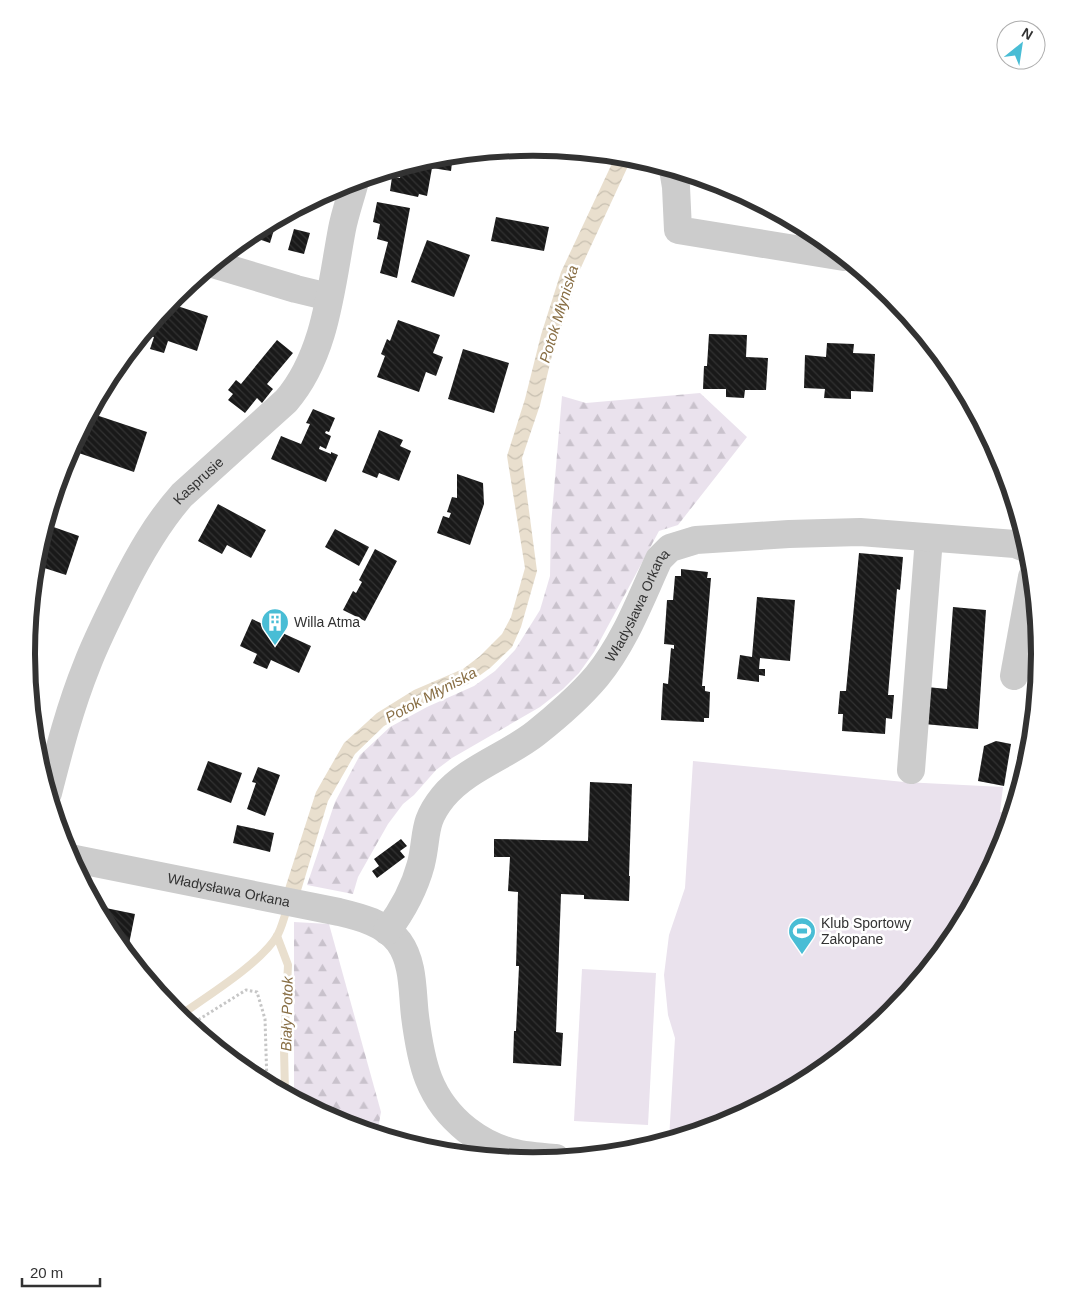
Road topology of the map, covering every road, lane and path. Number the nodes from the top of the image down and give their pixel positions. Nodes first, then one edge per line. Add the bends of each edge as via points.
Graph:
1 (674, 177) edge
2 (352, 190) edge
3 (830, 255) edge
4 (221, 266) edge
5 (329, 297) junction
6 (930, 538) junction
7 (1018, 545) edge
8 (1028, 599) edge
9 (1014, 676) dead end
10 (911, 770) dead end
11 (51, 780) edge
12 (80, 860) edge
13 (387, 931) junction
14 (197, 1021) edge
15 (267, 1075) edge
16 (510, 1151) edge

1 - 3 street via 678,230
2 - 5 street, Kasprusie
4 - 5 street
5 - 11 street, Kasprusie via 315,354 293,392 182,495 150,537 87,665
6 - 7 street, Władysława Orkana
6 - 10 street
6 - 13 street, Władysława Orkana via 860,532 789,534 696,540 670,548 659,559 618,644 597,676 535,733 459,781 432,811 425,829 421,863 412,893
8 - 9 street
12 - 13 street, Władysława Orkana via 322,909 364,919
13 - 16 street, Władysława Orkana via 398,942 408,961 421,1056 441,1104 464,1128 495,1147
14 - 15 path via 246,990 257,992 265,1019

